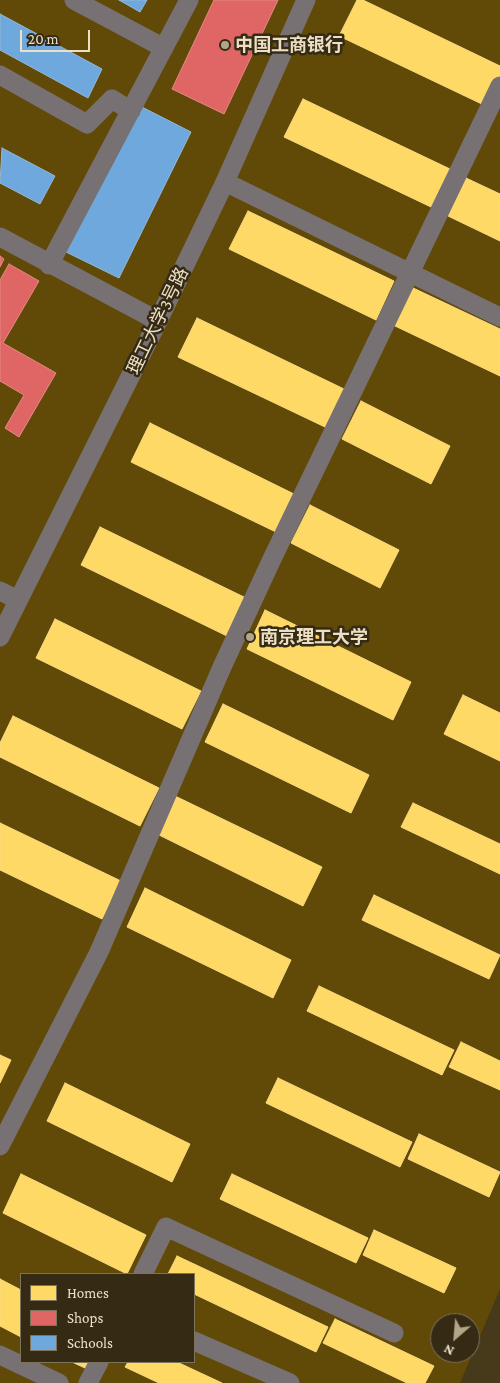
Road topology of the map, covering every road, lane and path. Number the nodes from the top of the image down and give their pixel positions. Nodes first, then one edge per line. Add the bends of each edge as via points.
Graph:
1 (74, 0) edge
2 (189, 0) edge
3 (306, 0) edge
4 (164, 48) junction
5 (0, 75) edge
6 (500, 86) edge
7 (130, 111) junction
8 (225, 182) junction
9 (0, 237) edge
10 (49, 265) junction
11 (411, 274) junction
12 (500, 317) edge
13 (158, 321) junction
14 (0, 590) edge
15 (18, 600) junction
16 (0, 637) edge
17 (0, 1146) edge
18 (143, 1273) edge
19 (394, 1333) dead end
20 (195, 1341) edge
21 (0, 1355) edge
22 (98, 1363) edge
23 (59, 1383) edge
24 (88, 1383) edge
25 (290, 1383) edge

1 - 4 street
2 - 4 street
3 - 8 street, 理工大学3号路
4 - 7 street
5 - 7 street via 87,124 112,99
6 - 11 street
7 - 10 street
8 - 11 street
8 - 13 street, 理工大学3号路
9 - 10 street
10 - 13 street
11 - 12 street
11 - 17 street via 226,658 99,952
13 - 15 street, 理工大学3号路
14 - 15 street
15 - 16 street, 理工大学3号路
18 - 19 street via 166,1227
20 - 25 street
21 - 23 street
22 - 24 street

